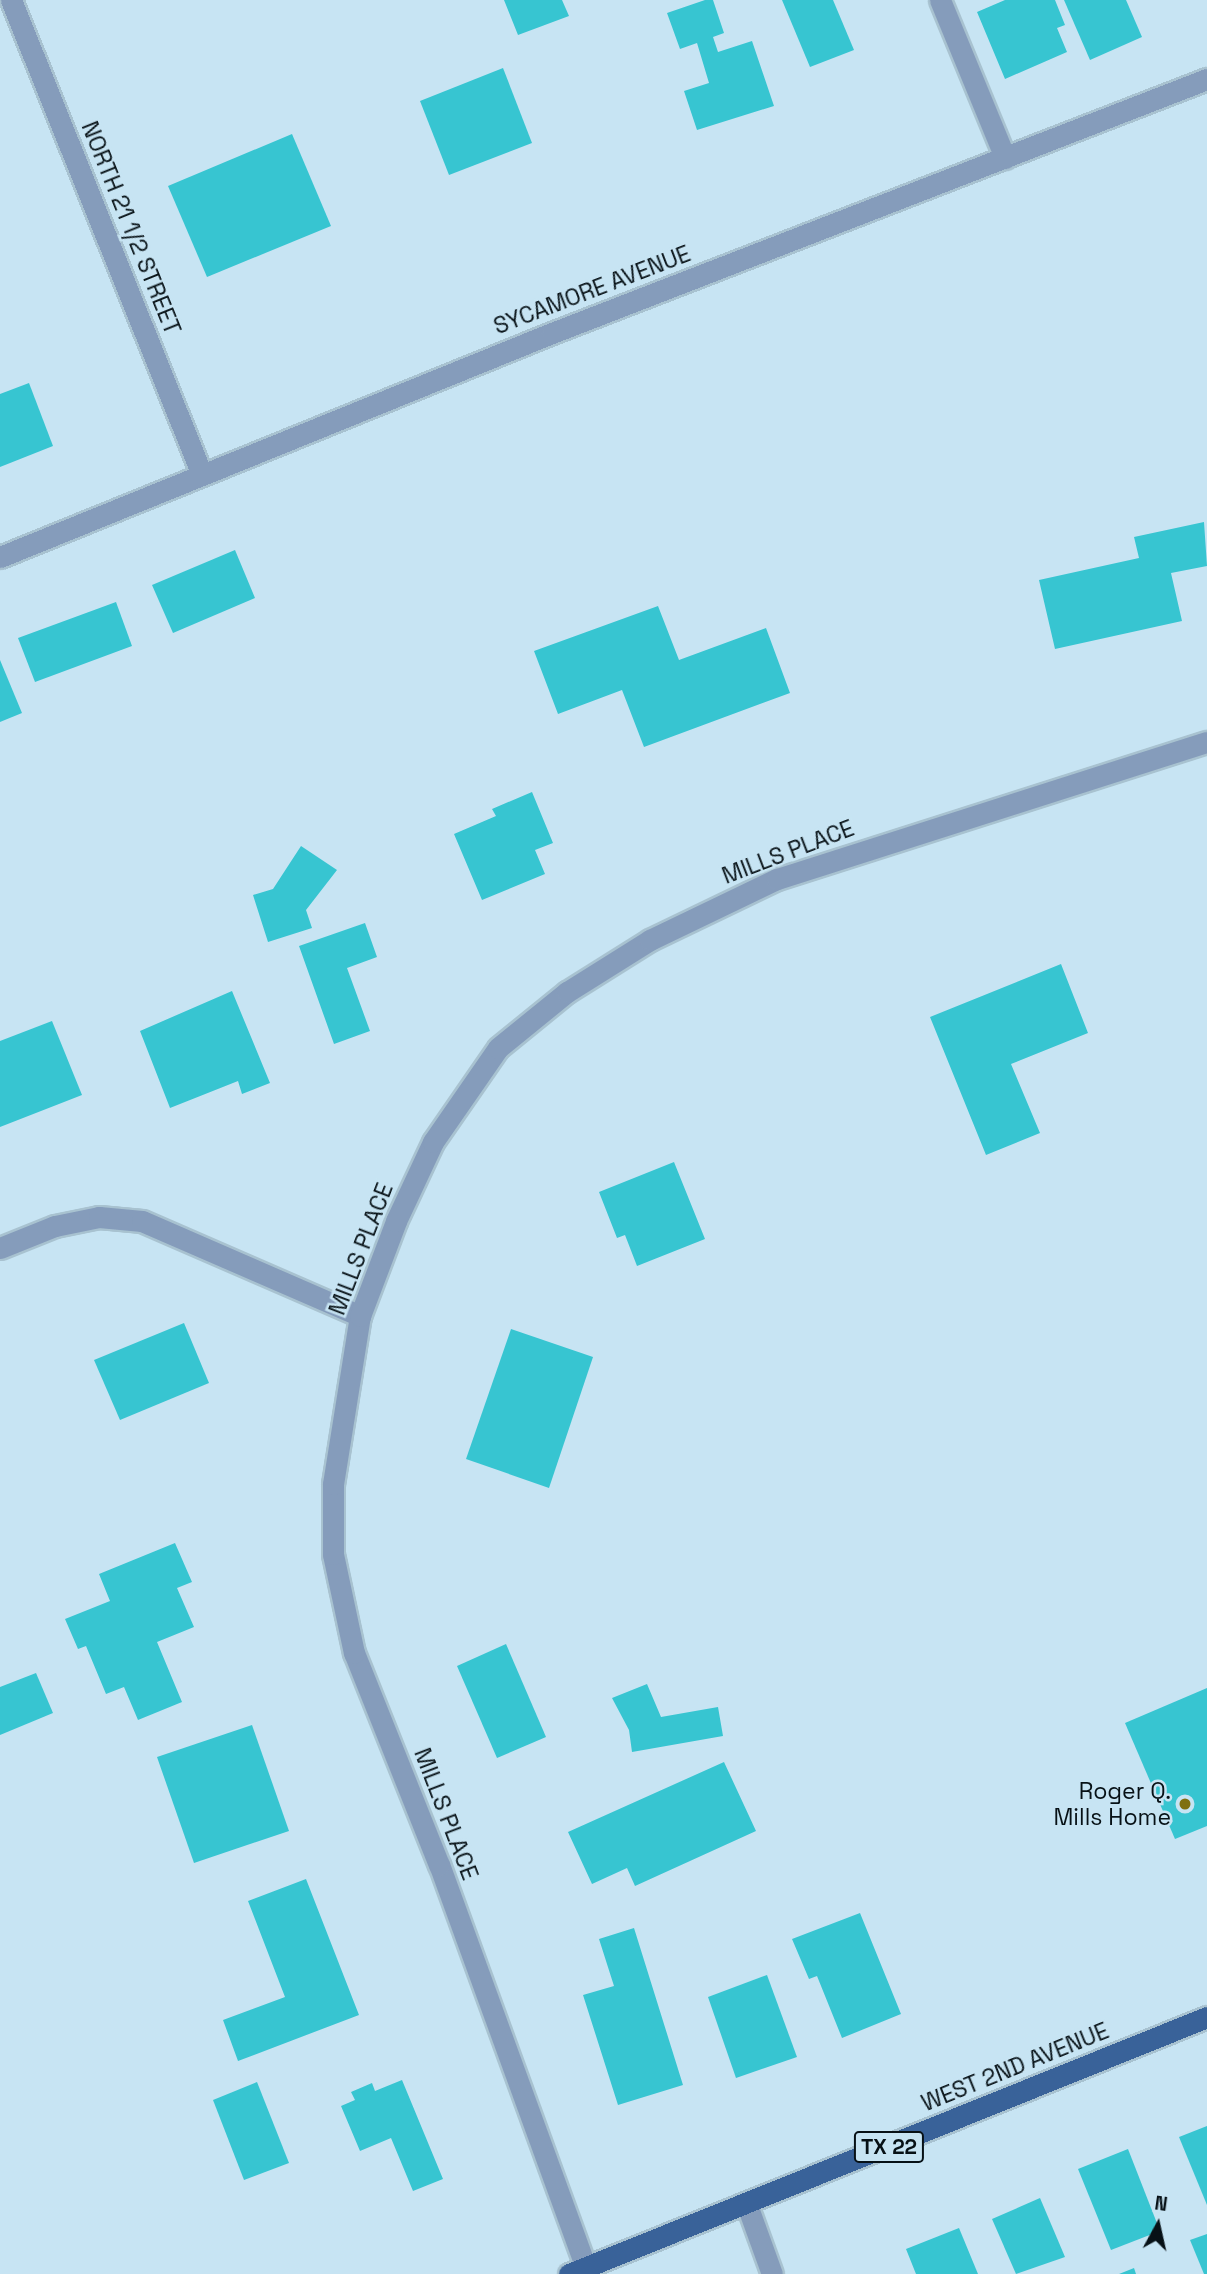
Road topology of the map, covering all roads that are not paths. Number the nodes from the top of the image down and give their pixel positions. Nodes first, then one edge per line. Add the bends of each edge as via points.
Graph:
1 (11, 0) edge
2 (940, 0) edge
3 (1207, 79) edge
4 (1005, 158) junction
5 (202, 475) junction
6 (0, 557) edge
7 (1207, 742) edge
8 (0, 1248) edge
9 (360, 1316) junction
10 (1207, 2017) edge
11 (747, 2205) junction
12 (578, 2271) edge
13 (772, 2274) edge

1 - 5 street, NORTH 21 1/2 STREET
2 - 4 street
3 - 4 street, SYCAMORE AVENUE
4 - 5 street, SYCAMORE AVENUE via 552,333
5 - 6 street, SYCAMORE AVENUE
7 - 9 street, MILLS PLACE via 777,879 650,940 567,992 498,1048 433,1142 396,1221
8 - 9 street via 55,1226 99,1217 142,1221
9 - 12 street, MILLS PLACE via 333,1484 333,1554 354,1653 439,1865
10 - 11 main road, WEST 2ND AVENUE / TX 22
11 - 12 main road, WEST 2ND AVENUE / TX 22
11 - 13 street

